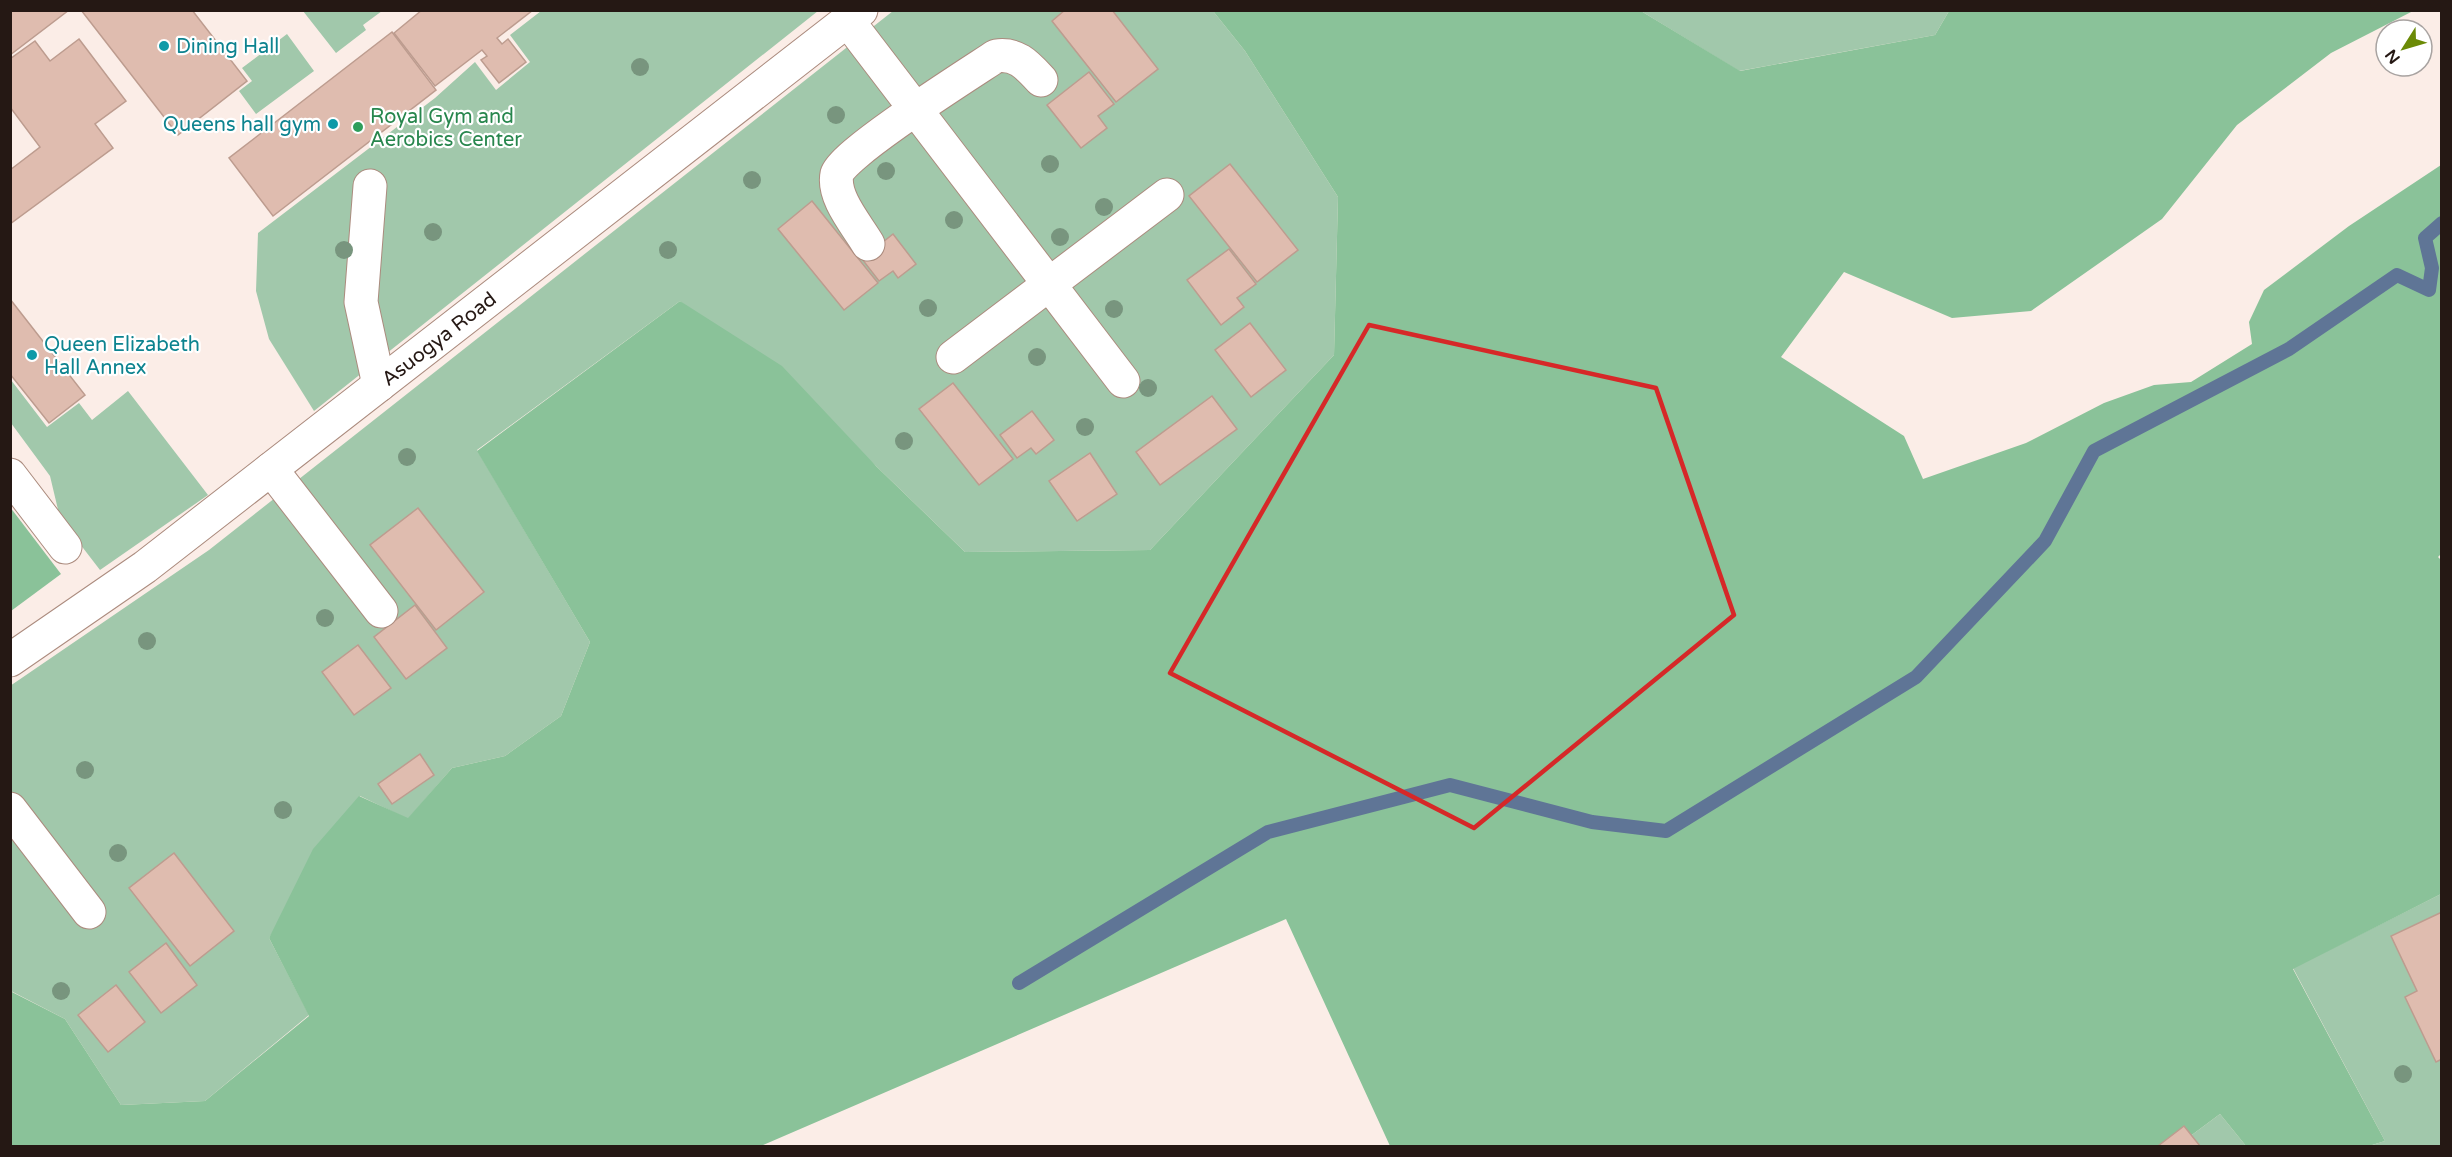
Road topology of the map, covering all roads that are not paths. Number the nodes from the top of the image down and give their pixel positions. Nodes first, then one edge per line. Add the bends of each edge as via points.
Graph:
1 (855, 16) edge
2 (1041, 80) dead end
3 (915, 109) junction
4 (370, 186) dead end
5 (1167, 195) dead end
6 (868, 244) dead end
7 (1049, 285) junction
8 (953, 357) dead end
9 (1123, 381) dead end
10 (379, 385) junction
11 (271, 469) junction
12 (10, 475) edge
13 (65, 547) dead end
14 (381, 611) dead end
15 (10, 660) edge
16 (10, 809) edge
17 (89, 912) dead end

1 - 3 street
1 - 10 street, Asuogya Road
2 - 3 street via 1023,61 1008,54 996,56
3 - 6 street via 837,172 836,189
3 - 7 street
4 - 10 street via 361,302
5 - 7 street
7 - 8 street
7 - 9 street
10 - 11 street, Asuogya Road
11 - 14 street
11 - 15 street, Asuogya Road via 120,586
12 - 13 street
16 - 17 street

